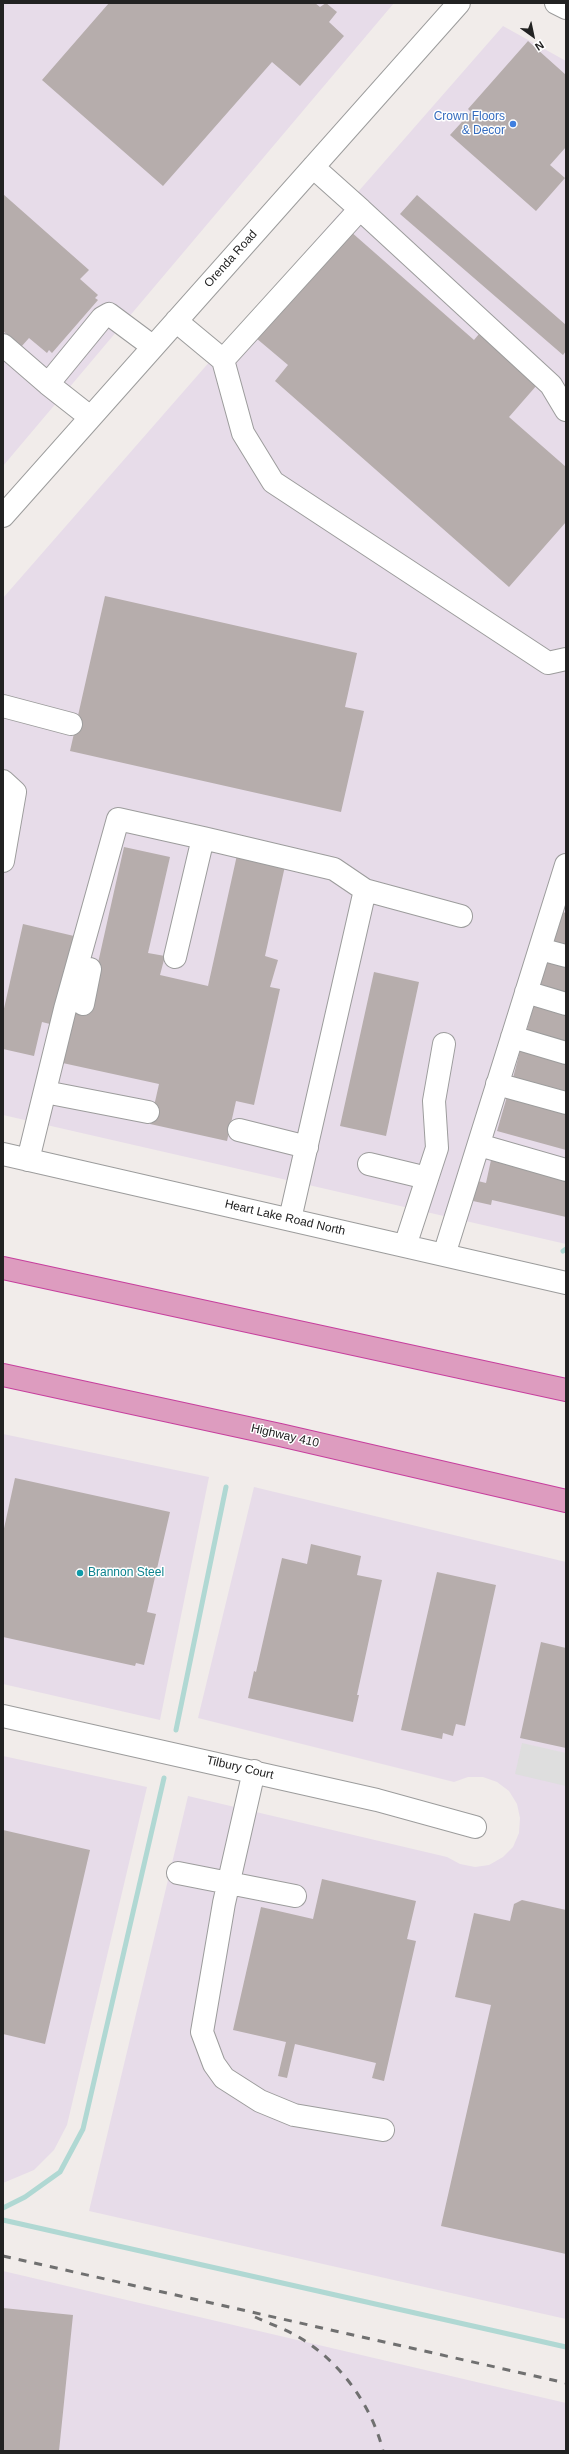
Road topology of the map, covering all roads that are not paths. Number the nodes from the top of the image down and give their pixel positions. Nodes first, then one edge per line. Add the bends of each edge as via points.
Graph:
1 (459, 3) edge
2 (556, 3) edge
3 (566, 8) edge
4 (313, 167) junction
5 (360, 209) junction
6 (176, 321) junction
7 (3, 345) edge
8 (152, 346) junction
9 (223, 360) junction
10 (48, 384) junction
11 (566, 410) edge
12 (90, 417) junction
13 (3, 516) edge
14 (566, 659) edge
15 (3, 706) edge
16 (71, 724) dead end
17 (3, 781) edge
18 (203, 838) junction
19 (3, 861) edge
20 (566, 865) edge
21 (365, 890) junction
22 (560, 905) edge
23 (461, 916) dead end
24 (92, 917) junction
25 (540, 949) junction
26 (566, 956) edge
27 (175, 957) dead end
28 (526, 992) junction
29 (83, 1004) dead end
30 (566, 1004) edge
31 (512, 1037) junction
32 (444, 1044) dead end
33 (566, 1053) edge
34 (498, 1084) junction
35 (45, 1092) junction
36 (566, 1104) edge
37 (148, 1112) dead end
38 (239, 1130) dead end
39 (479, 1145) junction
40 (306, 1147) junction
41 (3, 1154) edge
42 (28, 1160) junction
43 (369, 1164) dead end
44 (566, 1170) edge
45 (427, 1178) junction
46 (290, 1219) junction
47 (405, 1246) junction
48 (444, 1255) junction
49 (3, 1268) edge
50 (566, 1283) edge
51 (3, 1375) edge
52 (566, 1390) edge
53 (508, 1488) junction
54 (566, 1501) edge
55 (566, 1512) edge
56 (3, 1716) edge
57 (254, 1771) junction
58 (475, 1827) dead end
59 (178, 1873) dead end
60 (228, 1884) junction
61 (295, 1896) dead end
62 (383, 2130) dead end

1 - 4 street, Orenda Road
2 - 3 street
4 - 5 street
4 - 6 street, Orenda Road
5 - 9 street
5 - 11 street via 551,385
6 - 8 street, Orenda Road
6 - 9 street
7 - 10 street
8 - 10 street via 109,314 102,318
8 - 12 street, Orenda Road
9 - 14 street via 243,433 273,482 548,663
10 - 12 street
12 - 13 street, Orenda Road
15 - 16 street
17 - 19 street via 15,792
18 - 21 street via 334,870
18 - 24 street via 118,819
18 - 27 street
20 - 22 street
21 - 23 street
21 - 40 street
22 - 25 street
24 - 29 street via 96,935
24 - 35 street via 65,1009
25 - 26 street
25 - 28 street
28 - 30 street
28 - 31 street
31 - 33 street
31 - 34 street
32 - 45 street via 434,1101 437,1148
34 - 36 street
34 - 39 street
35 - 37 street
35 - 42 street
38 - 40 street
39 - 44 street
39 - 48 street
40 - 46 street
41 - 42 street, Heart Lake Road North
42 - 46 street, Heart Lake Road North
43 - 45 street
45 - 47 street
46 - 47 street, Heart Lake Road North
47 - 48 street, Heart Lake Road North
48 - 50 street, Heart Lake Road North
49 - 52 highway
51 - 53 highway, Highway 410
53 - 54 highway, Highway 410
53 - 55 highway
56 - 57 street, Tilbury Court
57 - 58 street, Tilbury Court via 378,1800
57 - 60 street
59 - 60 street
60 - 61 street
60 - 62 street via 202,2032 214,2064 224,2078 254,2098 294,2115

